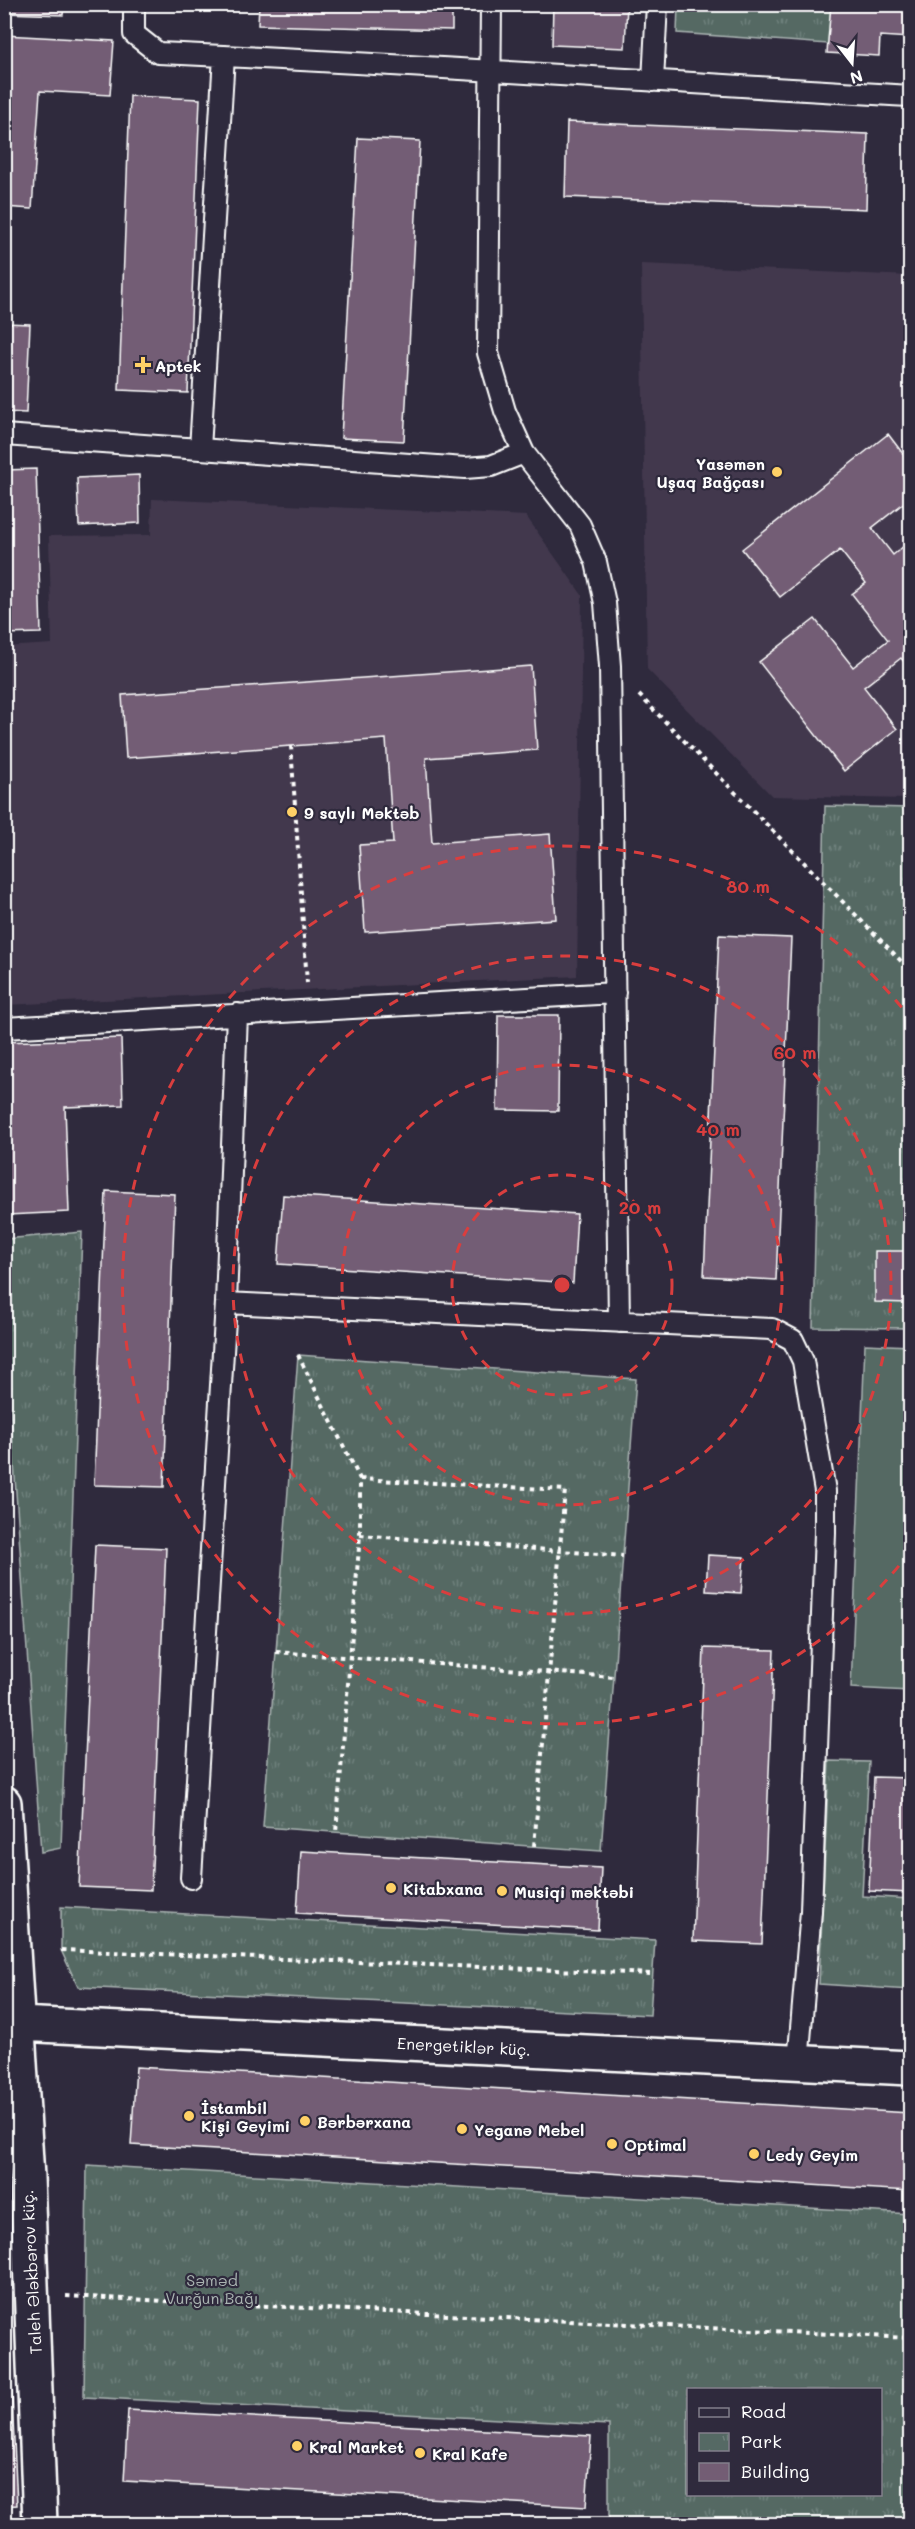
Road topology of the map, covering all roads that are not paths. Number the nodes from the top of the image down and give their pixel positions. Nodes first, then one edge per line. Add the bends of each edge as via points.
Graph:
1 (134, 4) edge
2 (491, 4) edge
3 (657, 4) edge
4 (224, 56) junction
5 (488, 68) junction
6 (653, 81) junction
7 (910, 96) edge
8 (4, 435) edge
9 (200, 449) junction
10 (524, 453) junction
11 (615, 993) junction
12 (237, 1014) junction
13 (4, 1028) edge
14 (226, 1303) junction
15 (619, 1322) junction
16 (4, 1803) edge
17 (191, 1878) dead end
18 (18, 2024) junction
19 (798, 2063) junction
20 (910, 2068) edge
21 (16, 2177) edge
22 (40, 2524) edge

1 - 4 lane via 135,34 158,53
2 - 5 lane
3 - 6 lane
4 - 5 lane
4 - 9 lane
5 - 6 lane
5 - 10 lane via 488,353 505,411
6 - 7 lane
8 - 9 lane
9 - 10 lane via 465,468 491,466
10 - 11 lane via 580,525 596,562 606,603
11 - 12 lane
11 - 15 lane
12 - 13 lane
12 - 14 lane
14 - 15 lane
14 - 17 lane
15 - 19 lane via 772,1329 792,1340 803,1361 825,1491 825,1533 811,1911
16 - 18 street, Taleh Ələkbərov küç.
18 - 19 street, Energetiklər küç.
18 - 21 street, Taleh Ələkbərov küç.
19 - 20 street, Energetiklər küç.
21 - 22 street, Taleh Ələkbərov küç. via 32,2294

